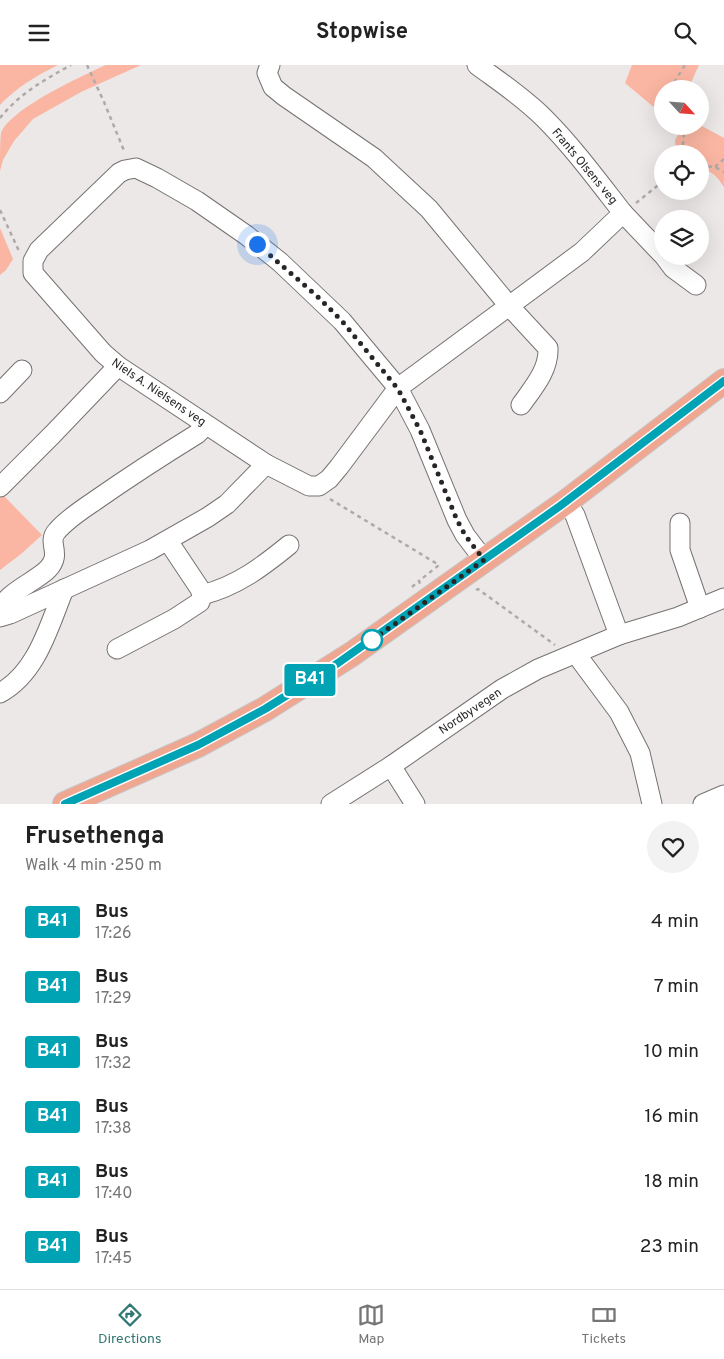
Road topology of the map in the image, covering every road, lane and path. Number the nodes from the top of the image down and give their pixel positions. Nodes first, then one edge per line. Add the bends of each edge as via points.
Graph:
1 (71, 65) edge
2 (87, 65) edge
3 (270, 65) edge
4 (477, 65) edge
5 (685, 65) edge
6 (676, 80) edge
7 (0, 118) edge
8 (724, 159) edge
9 (709, 167) edge
10 (715, 167) junction
11 (125, 170) junction
12 (724, 172) edge
13 (654, 189) edge
14 (0, 210) edge
15 (624, 213) junction
16 (654, 245) edge
17 (33, 261) junction
18 (671, 265) edge
19 (696, 285) dead end
20 (510, 307) junction
21 (118, 366) junction
22 (22, 370) dead end
23 (724, 381) edge
24 (398, 389) junction
25 (0, 393) edge
26 (522, 405) dead end
27 (206, 425) junction
28 (266, 464) junction
29 (309, 486) junction
30 (0, 487) edge
31 (566, 502) junction
32 (680, 523) dead end
33 (168, 541) junction
34 (289, 545) dead end
35 (484, 560) junction
36 (64, 589) junction
37 (420, 589) junction
38 (472, 593) dead end
39 (202, 595) junction
40 (724, 598) edge
41 (700, 608) junction
42 (0, 610) edge
43 (0, 617) edge
44 (619, 635) junction
45 (117, 649) dead end
46 (571, 656) junction
47 (0, 693) edge
48 (391, 766) junction
49 (724, 795) edge
50 (65, 804) edge
51 (331, 804) edge
52 (415, 804) edge
53 (652, 804) edge
54 (703, 804) edge

1 - 7 path via 25,93
2 - 11 path via 125,152
3 - 20 street via 267,73 273,87 374,158 429,209
4 - 15 street, Frants Olsens veg via 544,118
5 - 6 path
8 - 10 path
9 - 10 path
10 - 12 path
11 - 17 street via 105,185 39,250
11 - 24 street via 136,168 197,201 280,262 342,321
13 - 15 path
14 - 17 path via 19,251
15 - 16 street
15 - 20 street, Frants Olsens veg via 582,252
17 - 21 street, Niels A. Nielsens veg via 33,273
18 - 19 street
20 - 24 street, Frants Olsens veg
20 - 26 street via 548,348 544,370
21 - 27 street, Niels A. Nielsens veg
21 - 30 street
22 - 25 street
23 - 31 main road
24 - 29 street via 329,479 319,486
24 - 35 street via 420,430 457,520
27 - 28 street, Niels A. Nielsens veg
27 - 42 street via 128,477 56,531 53,564 4,602
28 - 29 street, Niels A. Nielsens veg
28 - 33 street via 227,504
29 - 37 path via 439,565
31 - 35 main road
31 - 44 street via 575,515
32 - 41 street via 680,550
33 - 36 street
33 - 39 street
34 - 39 street via 242,579
35 - 37 main road
36 - 43 street
36 - 47 street via 34,659 21,677
37 - 50 main road via 352,654 265,709 198,745
38 - 46 path via 478,589
39 - 45 street via 200,602 174,619
40 - 41 street, Nordbyvegen
41 - 44 street, Nordbyvegen
44 - 46 street, Nordbyvegen
46 - 48 street, Nordbyvegen via 538,669 502,689
46 - 53 street via 619,712 640,753
48 - 51 street, Nordbyvegen
48 - 52 street
49 - 54 street

